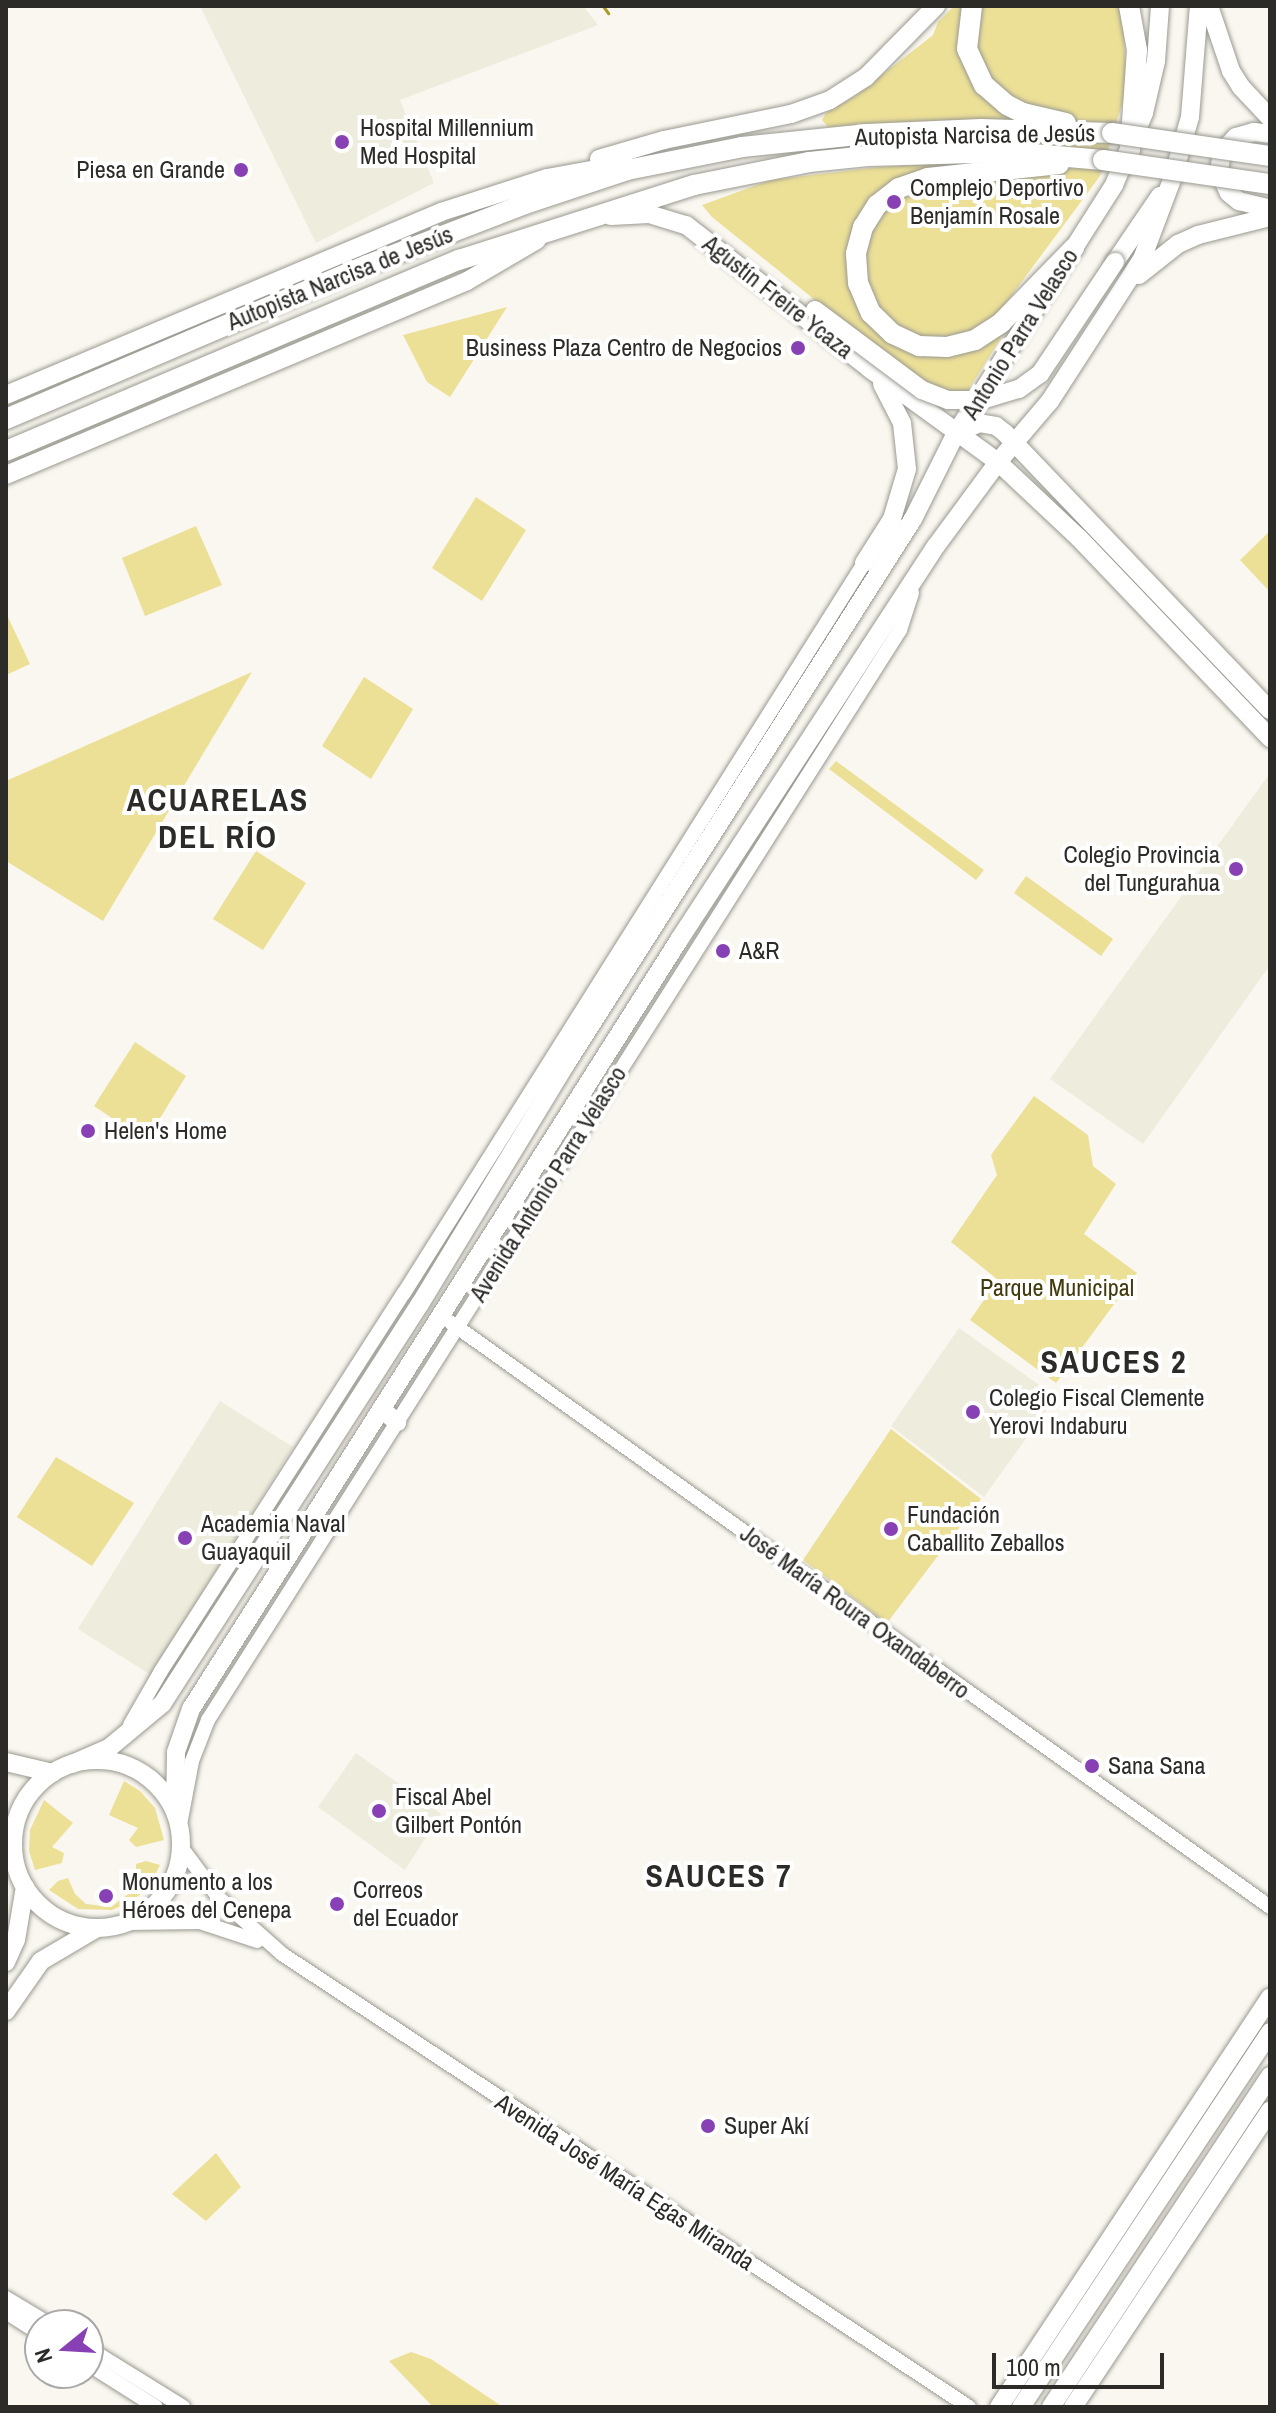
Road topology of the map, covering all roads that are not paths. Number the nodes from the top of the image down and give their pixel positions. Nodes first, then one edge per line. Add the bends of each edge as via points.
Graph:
1 (936, 6) edge
2 (972, 6) edge
3 (1129, 6) edge
4 (1160, 6) edge
5 (1199, 6) edge
6 (1209, 6) edge
7 (1270, 118) edge
8 (1112, 133) junction
9 (1270, 134) edge
10 (1130, 151) junction
11 (1270, 156) edge
12 (680, 157) junction
13 (1103, 160) junction
14 (1173, 177) junction
15 (547, 178) junction
16 (1270, 184) edge
17 (1270, 209) edge
18 (1270, 217) edge
19 (581, 222) junction
20 (686, 225) junction
21 (558, 229) junction
22 (1074, 248) junction
23 (1113, 304) junction
24 (870, 369) junction
25 (6, 395) edge
26 (6, 419) edge
27 (956, 433) junction
28 (1015, 442) junction
29 (6, 451) edge
30 (998, 462) junction
31 (6, 475) edge
32 (913, 519) junction
33 (936, 546) junction
34 (864, 563) junction
35 (1270, 710) edge
36 (1270, 738) edge
37 (559, 1060) junction
38 (404, 1293) junction
39 (420, 1304) junction
40 (441, 1316) junction
41 (457, 1327) junction
42 (407, 1388) junction
43 (381, 1409) junction
44 (397, 1422) junction
45 (109, 1748) junction
46 (6, 1762) edge
47 (72, 1764) junction
48 (53, 1773) junction
49 (175, 1811) junction
50 (10, 1831) edge
51 (180, 1838) junction
52 (25, 1887) junction
53 (1270, 1907) edge
54 (127, 1923) junction
55 (97, 1928) junction
56 (282, 1954) junction
57 (6, 1962) edge
58 (1270, 1997) edge
59 (6, 2011) edge
60 (1270, 2032) edge
61 (1270, 2076) edge
62 (1270, 2110) edge
63 (6, 2298) edge
64 (24, 2309) edge
65 (6, 2312) edge
66 (24, 2324) edge
67 (104, 2358) edge
68 (104, 2374) edge
69 (156, 2407) edge
70 (183, 2407) edge
71 (969, 2407) edge
72 (999, 2407) edge
73 (1021, 2407) edge
74 (1051, 2407) edge
75 (1073, 2407) edge

1 - 15 main road via 866,77 830,100 770,119 640,146
2 - 8 highway via 970,60 984,85 1023,113
3 - 10 highway via 1137,50
4 - 10 main road, Antonio Parra Velasco via 1156,61
5 - 14 main road via 1190,117
6 - 7 main road via 1231,71
8 - 11 highway, Autopista Narcisa de Jesús, bridge
8 - 12 highway, Autopista Narcisa de Jesús via 930,131 804,139
9 - 17 main road via 1236,137 1222,152 1219,171 1239,201
10 - 22 main road, Antonio Parra Velasco
12 - 15 main road, Autopista Narcisa de Jesús
12 - 26 highway, Autopista Narcisa de Jesús via 627,170 449,233
13 - 16 highway, Autopista Narcisa de Jesús, bridge
13 - 19 highway, Autopista Narcisa de Jesús via 927,152 809,162 694,185
13 - 22 highway via 914,182 887,196 869,214 858,241 856,266 863,299 881,324 906,342 947,347 988,333
14 - 20 main road, bridge via 1040,374 1019,389 982,400 948,400 922,390 756,267
14 - 23 main road via 1151,240
15 - 25 main road, Autopista Narcisa de Jesús via 441,212
18 - 23 main road via 1217,228 1178,244 1142,271
19 - 20 main road, Agustín Freire Ycaza via 649,214
19 - 21 highway, Autopista Narcisa de Jesús
20 - 24 main road, Agustín Freire Ycaza
21 - 29 highway, Autopista Narcisa de Jesús via 459,260
21 - 31 main road, Autopista Narcisa de Jesús via 467,281
22 - 27 main road, Antonio Parra Velasco
23 - 28 main road via 1050,401
24 - 27 main road, Agustín Freire Ycaza
24 - 34 main road via 902,423 907,469 892,519
27 - 28 main road via 985,423
27 - 30 main road, Agustín Freire Ycaza
27 - 32 main road, Antonio Parra Velasco
28 - 30 main road, Avenida Antonio Parra Velasco
28 - 35 main road
30 - 33 main road, Avenida Antonio Parra Velasco
30 - 36 main road, Agustín Freire Ycaza via 1079,538
32 - 34 main road
32 - 37 main road, Avenida Antonio Parra Velasco
33 - 40 main road, Avenida Antonio Parra Velasco
33 - 41 street, Avenida Antonio Parra Velasco via 915,584 900,630
34 - 37 street, Avenida Antonio Parra Velasco
37 - 38 street, Avenida Antonio Parra Velasco
37 - 39 main road, Avenida Antonio Parra Velasco
38 - 39 main road
38 - 45 street, Avenida Antonio Parra Velasco via 135,1719
39 - 45 main road, Avenida Antonio Parra Velasco via 162,1704
40 - 41 street, José María Roura Oxandaberro
40 - 42 main road, Avenida Antonio Parra Velasco
41 - 42 street, Avenida Antonio Parra Velasco
41 - 53 street, José María Roura Oxandaberro
42 - 43 main road, Avenida Antonio Parra Velasco
42 - 44 street, Avenida Antonio Parra Velasco
43 - 44 main road
43 - 49 main road, Avenida Antonio Parra Velasco via 191,1709 176,1752
44 - 51 street, Avenida Antonio Parra Velasco via 208,1720 192,1761
45 - 47 main road, Avenida Antonio Parra Velasco
46 - 48 main road
47 - 48 main road
47 - 49 main road via 93,1760 135,1769 164,1792
48 - 50 main road via 23,1805
49 - 51 main road
50 - 52 main road
51 - 54 main road via 177,1872 166,1894
51 - 56 street, Avenida José María Egas Miranda via 219,1898
52 - 55 main road via 43,1909 68,1923
52 - 57 main road via 16,1940
54 - 55 main road
54 - 56 street, Avenida José María Egas Miranda via 200,1922
55 - 59 main road via 41,1961
56 - 71 street, Avenida José María Egas Miranda
58 - 72 main road
60 - 73 main road
61 - 74 main road
62 - 75 main road
63 - 64 street
65 - 66 street
67 - 70 street
68 - 69 street

